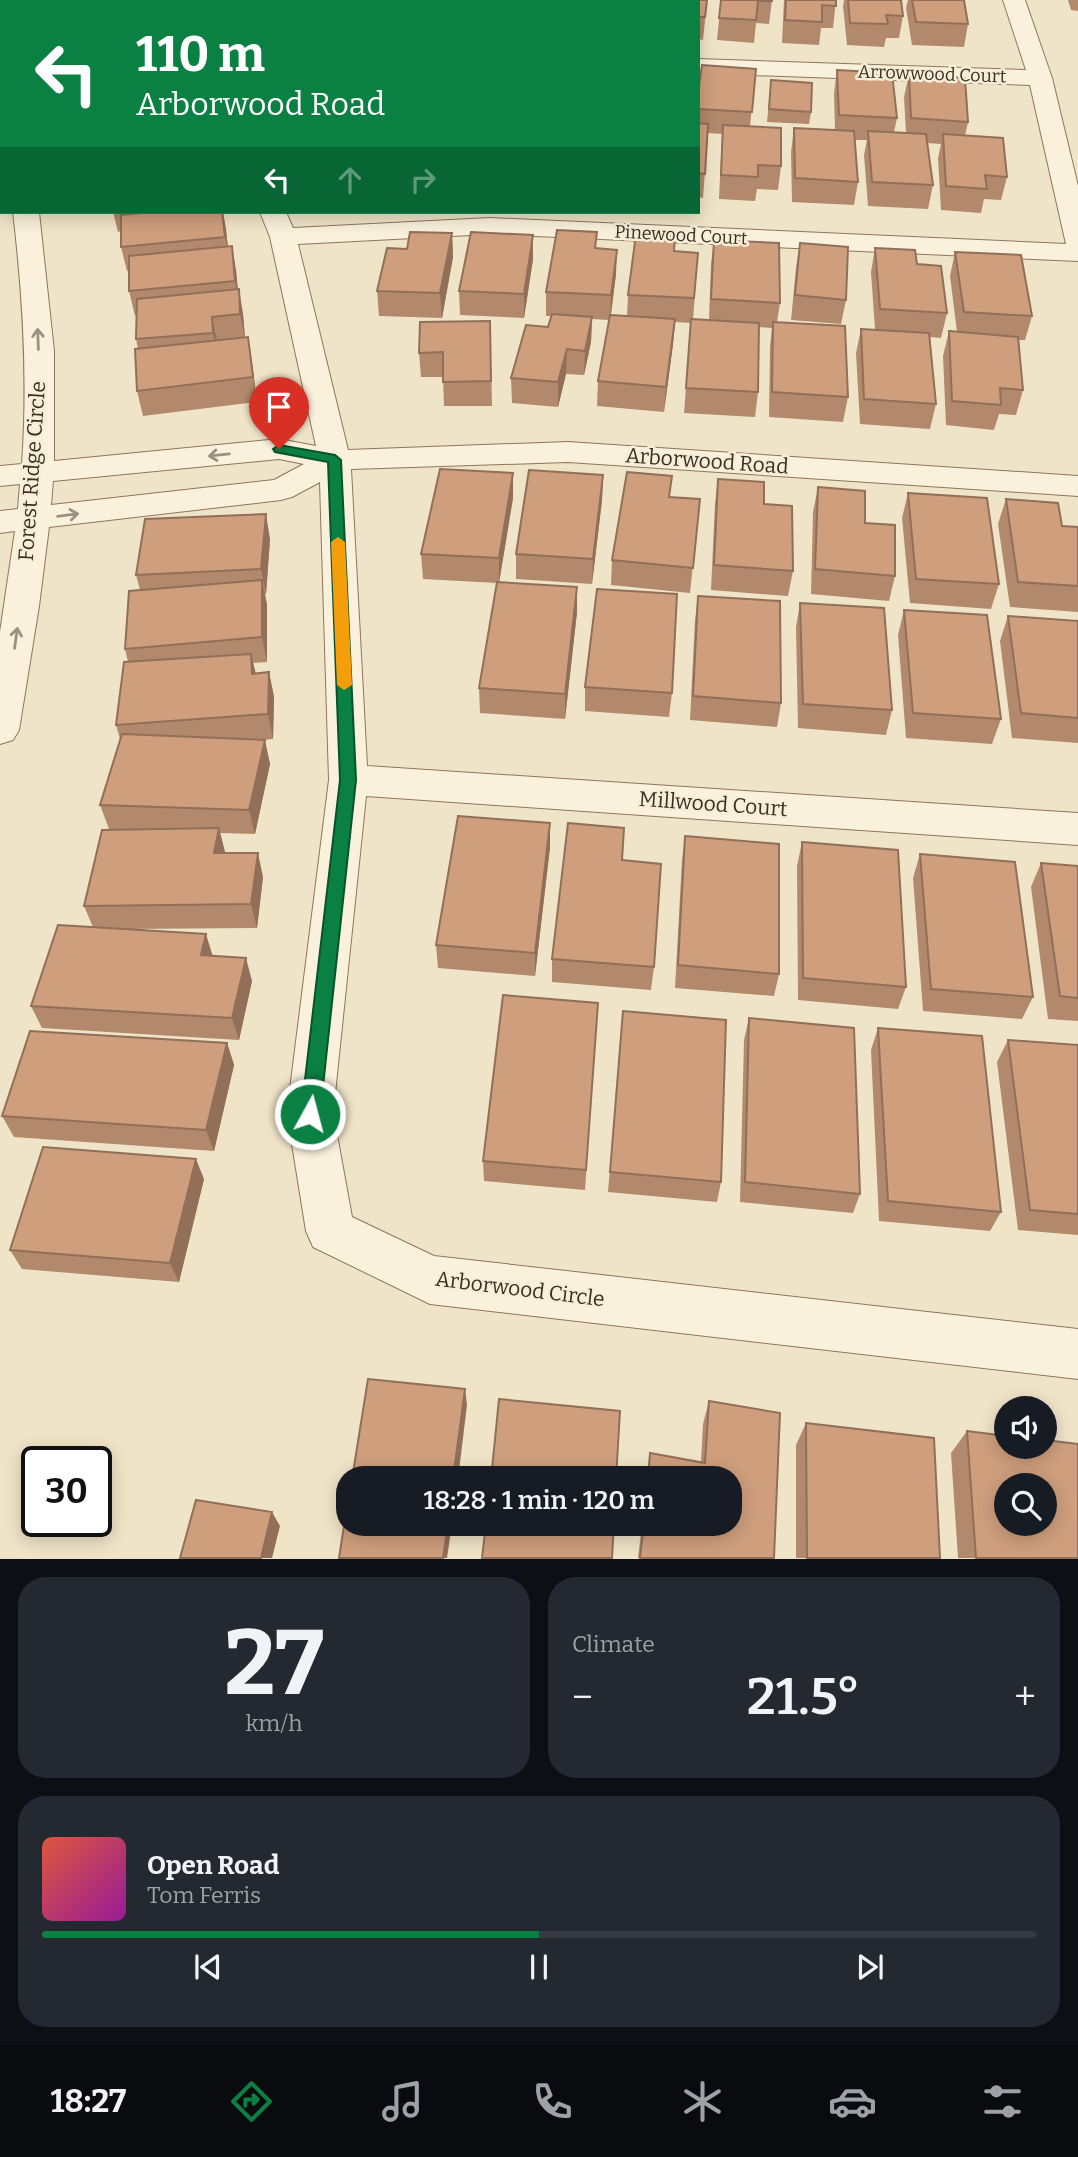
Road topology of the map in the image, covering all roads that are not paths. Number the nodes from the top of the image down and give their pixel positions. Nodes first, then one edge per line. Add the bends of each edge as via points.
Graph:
1 (1014, 0) edge
2 (700, 66) edge
3 (1040, 78) junction
4 (26, 214) edge
5 (278, 224) edge
6 (1078, 242) edge
7 (1078, 253) edge
8 (335, 460) junction
9 (36, 473) junction
10 (0, 476) edge
11 (1078, 486) edge
12 (32, 519) junction
13 (0, 522) edge
14 (0, 730) edge
15 (348, 780) junction
16 (1078, 829) edge
17 (1078, 1354) edge

1 - 3 street
2 - 3 street, Arrowwood Court
3 - 6 street
9 -> 4 street, Forest Ridge Circle via 40,399 36,294
5 - 7 street, Pinewood Court via 490,226
5 - 8 street, Arborwood Circle
8 -> 9 street, Arborwood Road via 279,449
8 - 11 street, Arborwood Road via 569,452
12 -> 8 street, Arborwood Road via 281,490
8 - 15 street, Arborwood Circle
9 - 10 street, Arborwood Road
9 - 12 street, Forest Ridge Circle
12 - 13 street, Arborwood Road
14 -> 12 street, Forest Ridge Circle
15 - 16 street, Millwood Court
15 - 17 street, Arborwood Circle via 310,1114 330,1231 430,1280

